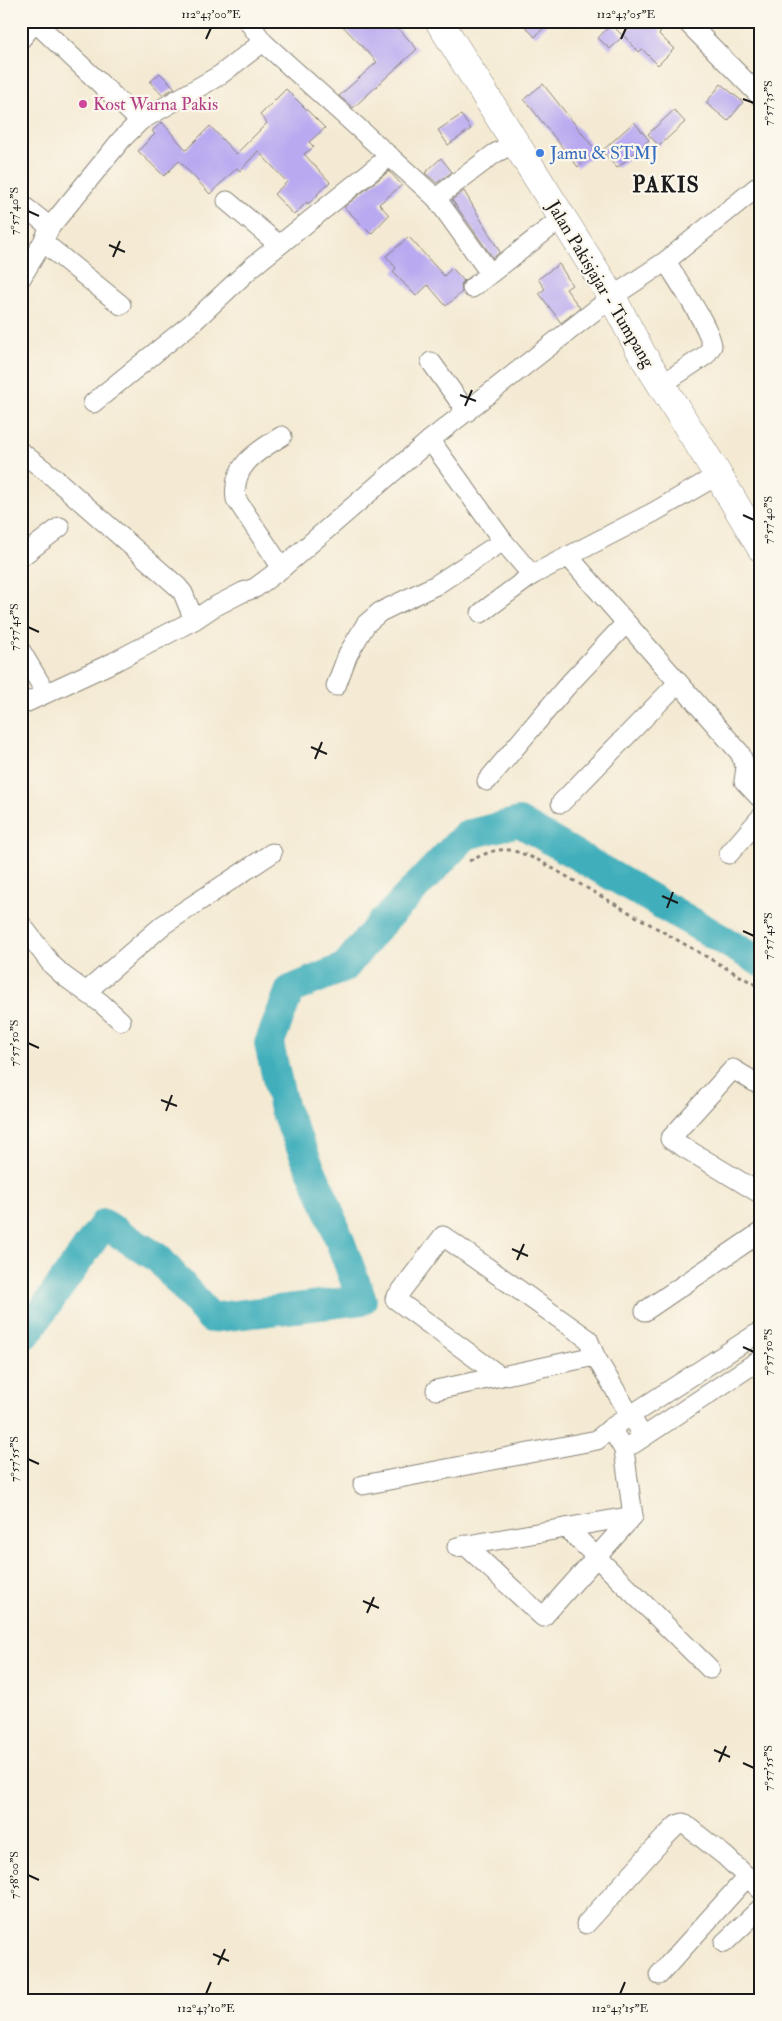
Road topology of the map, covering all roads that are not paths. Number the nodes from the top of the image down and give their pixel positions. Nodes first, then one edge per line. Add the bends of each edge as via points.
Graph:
1 (248, 21) edge
2 (440, 21) edge
3 (686, 21) edge
4 (34, 22) edge
5 (21, 39) edge
6 (263, 42) junction
7 (761, 98) edge
8 (140, 121) junction
9 (516, 142) junction
10 (390, 156) junction
11 (761, 184) edge
12 (436, 198) junction
13 (227, 201) dead end
14 (21, 204) edge
15 (562, 218) junction
16 (46, 235) junction
17 (279, 245) junction
18 (666, 261) junction
19 (490, 272) junction
20 (21, 278) edge
21 (472, 288) dead end
22 (612, 297) junction
23 (121, 305) dead end
24 (431, 362) dead end
25 (661, 385) junction
26 (93, 403) dead end
27 (467, 412) junction
28 (282, 436) dead end
29 (430, 440) junction
30 (21, 452) edge
31 (718, 475) junction
32 (60, 527) dead end
33 (503, 541) junction
34 (761, 548) edge
35 (568, 556) junction
36 (21, 557) edge
37 (282, 568) junction
38 (532, 575) junction
39 (481, 613) dead end
40 (194, 620) junction
41 (626, 623) junction
42 (21, 651) edge
43 (678, 683) junction
44 (336, 686) dead end
45 (46, 693) junction
46 (21, 705) edge
47 (487, 781) dead end
48 (761, 799) edge
49 (560, 804) dead end
50 (761, 817) edge
51 (272, 853) dead end
52 (730, 854) dead end
53 (21, 924) edge
54 (86, 992) junction
55 (121, 1021) dead end
56 (761, 1086) edge
57 (761, 1194) edge
58 (761, 1232) edge
59 (644, 1311) dead end
60 (761, 1331) edge
61 (595, 1356) junction
62 (761, 1359) edge
63 (500, 1376) junction
64 (689, 1378) junction
65 (436, 1390) dead end
66 (702, 1397) junction
67 (630, 1416) junction
68 (611, 1428) junction
69 (643, 1437) junction
70 (624, 1450) junction
71 (363, 1485) dead end
72 (633, 1516) junction
73 (567, 1528) junction
74 (598, 1556) junction
75 (710, 1669) dead end
76 (747, 1877) junction
77 (761, 1890) edge
78 (761, 1908) edge
79 (586, 1924) dead end
80 (724, 1943) dead end
81 (659, 1975) dead end

1 - 6 street
2 - 9 main road, Jalan Pakisjajar - Tumpang
3 - 7 street
4 - 5 street
4 - 8 street
6 - 8 street via 220,75
6 - 10 street
8 - 16 street via 120,140
9 - 12 street via 494,154
9 - 15 main road, Jalan Pakisjajar - Tumpang
10 - 12 street
10 - 17 street
11 - 18 street
12 - 19 street
13 - 17 street
14 - 16 street
15 - 19 street
15 - 22 main road, Jalan Pakisjajar - Tumpang
16 - 20 street
16 - 23 street
17 - 26 street via 192,323
18 - 22 street
18 - 25 street via 712,346 706,355
19 - 21 street
22 - 25 main road, Jalan Pakisjajar - Tumpang
22 - 27 street
24 - 27 street
25 - 31 main road, Jalan Pakisjajar - Tumpang
27 - 29 street
28 - 37 street via 253,454 234,487 236,499
29 - 33 street
29 - 37 street
30 - 40 street via 178,587
31 - 34 main road, Jalan Pakisjajar - Tumpang
31 - 35 street
32 - 36 street
33 - 38 street
33 - 44 street via 443,581 380,612 366,624 348,654
35 - 38 street
35 - 41 street
37 - 40 street via 255,588
38 - 39 street
40 - 45 street
41 - 43 street
41 - 47 street
42 - 45 street
43 - 48 street via 740,753 746,768 744,780
43 - 49 street
45 - 46 street
50 - 52 street
51 - 54 street via 163,925
53 - 54 street via 52,965
54 - 55 street
56 - 57 street via 733,1070 670,1139
58 - 59 street
60 - 64 street
61 - 63 street
61 - 63 street via 588,1339 443,1236 395,1299
61 - 67 street
62 - 66 street
63 - 65 street
64 - 66 street
64 - 67 street
66 - 69 street
67 - 68 street
67 - 69 street
68 - 70 street
68 - 71 street via 597,1440
69 - 70 street
70 - 72 street
72 - 73 street
72 - 74 street
73 - 74 street
73 - 74 street via 461,1546 543,1618
74 - 75 street
76 - 77 street
76 - 79 street via 683,1823 676,1825
76 - 81 street
78 - 80 street

